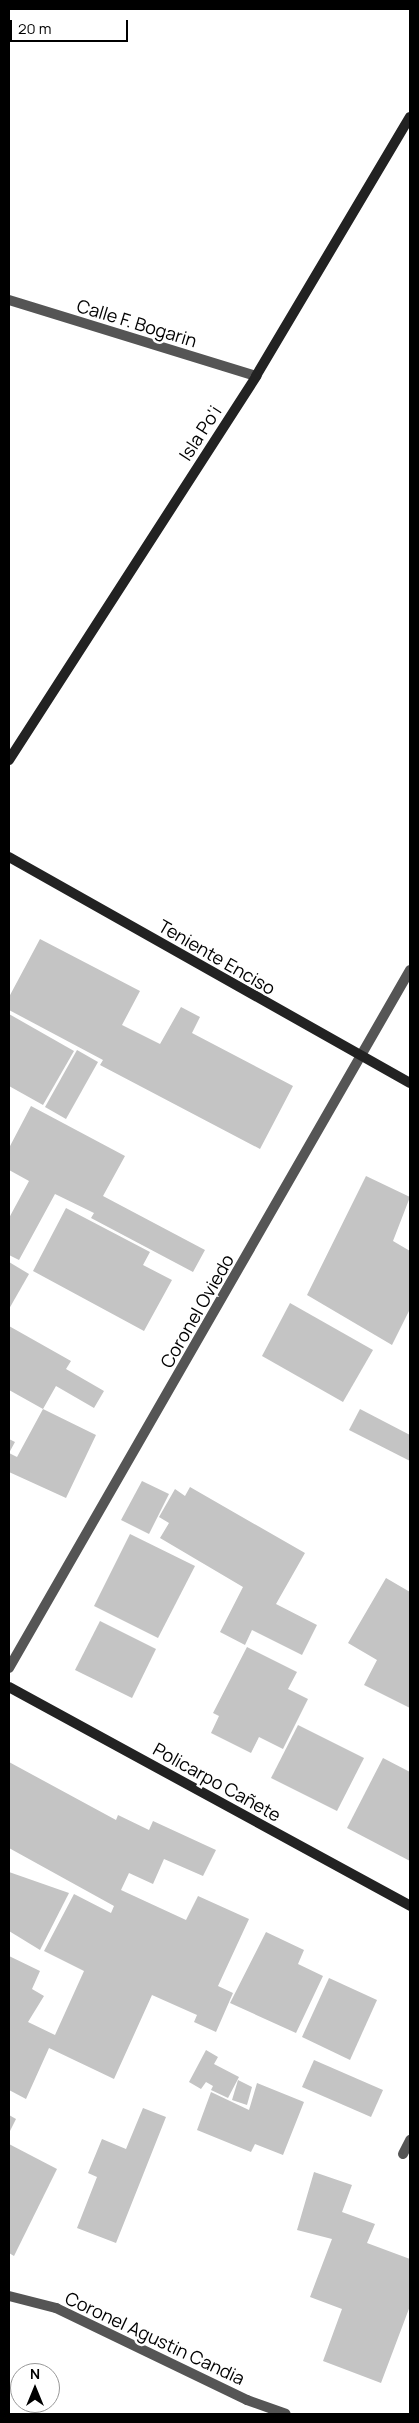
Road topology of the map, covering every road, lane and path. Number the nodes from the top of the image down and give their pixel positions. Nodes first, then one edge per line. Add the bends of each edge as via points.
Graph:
1 (410, 117) edge
2 (9, 300) edge
3 (256, 376) junction
4 (9, 760) edge
5 (9, 857) edge
6 (410, 970) edge
7 (362, 1058) junction
8 (410, 1083) edge
9 (9, 1668) edge
10 (9, 1687) edge
11 (410, 1906) edge
12 (410, 2140) edge
13 (403, 2154) dead end
14 (9, 2296) edge
15 (286, 2414) edge

1 - 3 street, Isla Po'i
2 - 3 street, Calle F. Bogarin
3 - 4 street, Isla Po'i
5 - 7 street, Teniente Enciso
6 - 7 street, Coronel Oviedo
7 - 8 street, Teniente Enciso
7 - 9 street, Coronel Oviedo
10 - 11 street, Policarpo Cañete
12 - 13 street
14 - 15 street, Coronel Agustin Candia via 56,2308 246,2400

